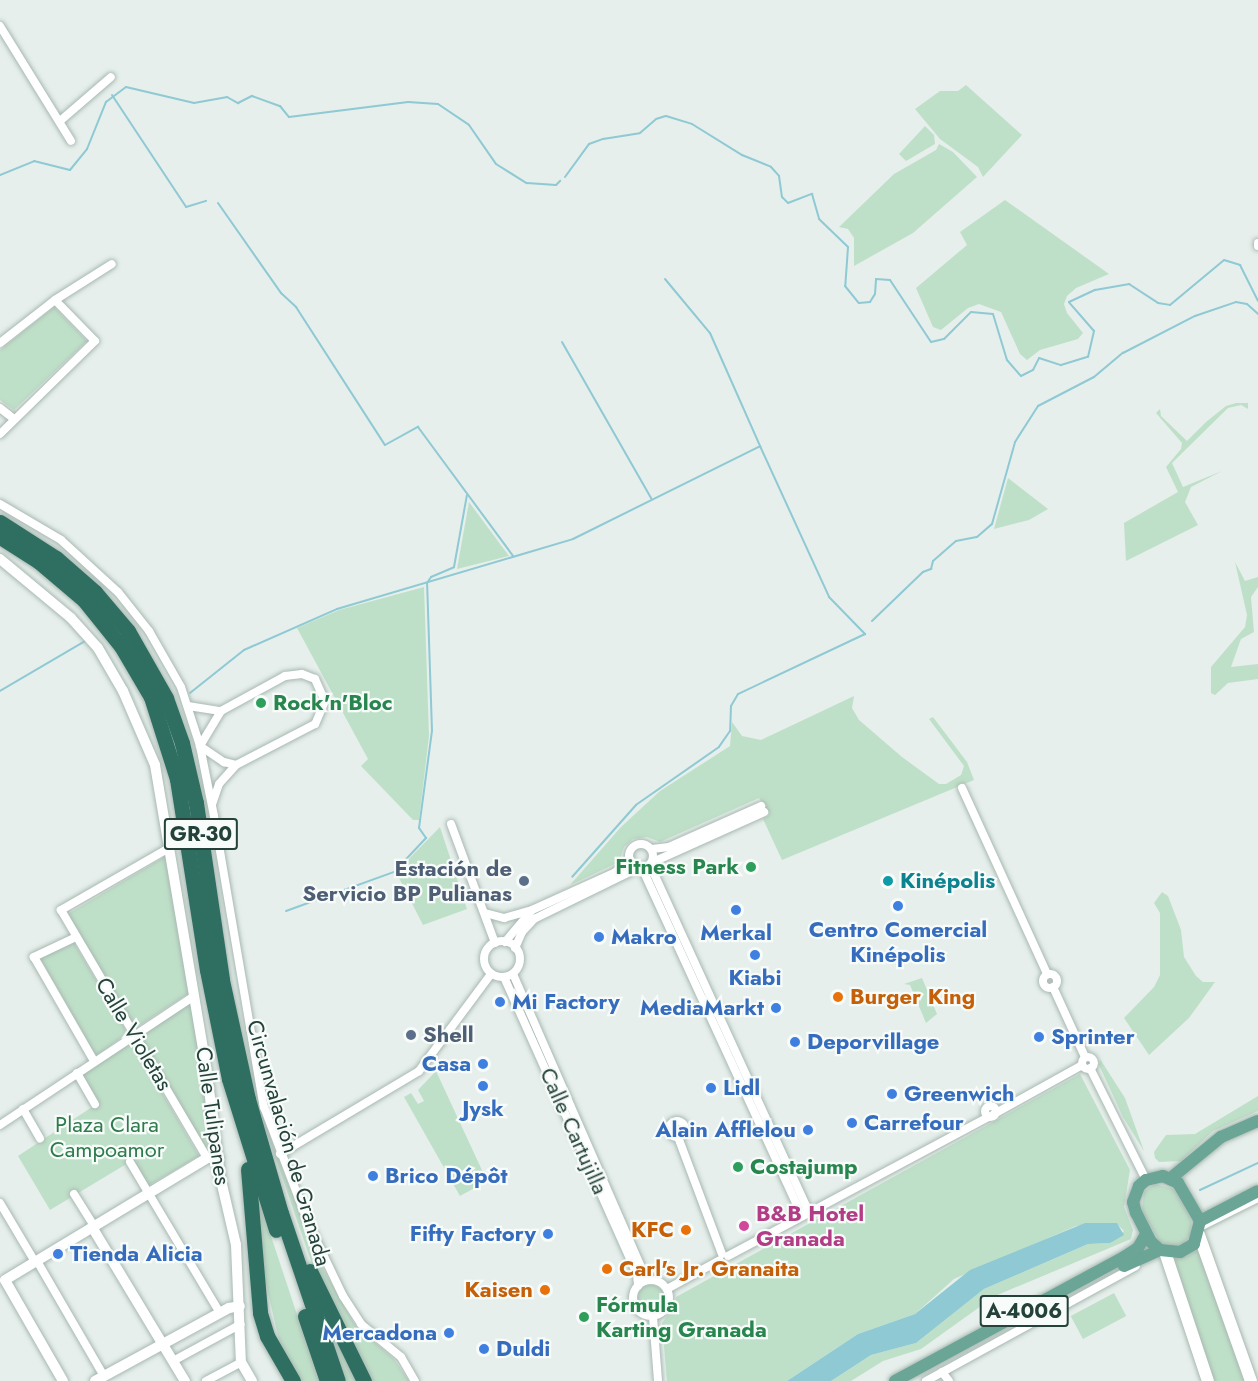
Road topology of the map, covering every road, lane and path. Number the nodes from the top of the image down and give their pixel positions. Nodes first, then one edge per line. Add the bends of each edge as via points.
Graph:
1 (0, 26) edge
2 (111, 77) dead end
3 (60, 121) junction
4 (71, 141) dead end
5 (112, 264) dead end
6 (55, 300) junction
7 (0, 343) edge
8 (0, 408) edge
9 (14, 419) junction
10 (0, 434) edge
11 (0, 504) edge
12 (0, 522) edge
13 (0, 537) edge
14 (0, 559) edge
15 (188, 706) junction
16 (221, 711) junction
17 (200, 746) junction
18 (236, 765) junction
19 (962, 788) dead end
20 (211, 807) junction
21 (762, 809) dead end
22 (753, 813) junction
23 (451, 824) dead end
24 (169, 848) junction
25 (652, 849) junction
26 (630, 860) junction
27 (646, 866) junction
28 (532, 910) junction
29 (485, 914) junction
30 (76, 937) junction
31 (505, 942) junction
32 (495, 943) junction
33 (515, 948) junction
34 (491, 974) junction
35 (508, 976) junction
36 (194, 996) junction
37 (134, 1035) junction
38 (94, 1061) junction
39 (1086, 1064) junction
40 (77, 1073) junction
41 (96, 1104) dead end
42 (22, 1109) junction
43 (1258, 1121) edge
44 (0, 1125) edge
45 (244, 1130) junction
46 (678, 1137) dead end
47 (40, 1140) dead end
48 (280, 1154) junction
49 (207, 1158) junction
50 (219, 1158) junction
51 (130, 1162) dead end
52 (1171, 1178) junction
53 (1146, 1180) junction
54 (1258, 1191) edge
55 (149, 1193) junction
56 (74, 1194) dead end
57 (1258, 1198) edge
58 (0, 1203) edge
59 (281, 1213) junction
60 (805, 1215) junction
61 (93, 1226) junction
62 (1200, 1228) junction
63 (1146, 1233) junction
64 (1160, 1251) junction
65 (723, 1257) junction
66 (36, 1261) junction
67 (3, 1276) edge
68 (651, 1280) junction
69 (638, 1286) junction
70 (667, 1289) junction
71 (240, 1306) junction
72 (220, 1313) junction
73 (653, 1317) junction
74 (241, 1324) junction
75 (163, 1345) junction
76 (279, 1358) junction
77 (173, 1361) junction
78 (241, 1362) junction
79 (942, 1372) junction
80 (100, 1378) edge
81 (63, 1381) edge
82 (185, 1381) edge
83 (206, 1381) edge
84 (252, 1381) edge
85 (283, 1381) edge
86 (293, 1381) edge
87 (327, 1381) edge
88 (338, 1381) edge
89 (364, 1381) edge
90 (415, 1381) edge
91 (658, 1381) edge
92 (895, 1381) edge
93 (912, 1381) edge
94 (926, 1381) edge
95 (949, 1381) edge
96 (1208, 1381) edge
97 (1251, 1381) edge

1 - 3 street
2 - 3 street
3 - 4 street
5 - 6 street
6 - 7 street
6 - 9 street via 95,341
8 - 9 street
9 - 10 street
11 - 15 street via 60,540 118,592 166,659
12 - 59 highway, Circunvalación de Granada / GR-30 via 56,558 95,592 128,631 166,699 182,743 196,803 236,1047
13 - 45 highway, Circunvalación de Granada / GR-30 via 38,561 84,600 121,645 151,697 177,779 213,1007
14 - 24 street, Calle Tulipanes via 71,618 116,678 155,765
15 - 16 street
15 - 17 street
16 - 17 street
16 - 18 street via 285,676 302,674 315,679 326,701 315,723
17 - 18 street
17 - 20 street
18 - 20 street via 219,784
19 - 39 street via 1047,974 1057,979 1053,987
20 - 48 street via 241,963 256,1074
21 - 22 street
22 - 25 street via 669,847
22 - 27 street
23 - 29 street
24 - 30 street, Calle Violetas via 61,910
24 - 36 street, Calle Tulipanes
25 - 26 street via 638,844 632,849
25 - 27 street
26 - 27 street
26 - 28 street via 614,873
27 - 33 street via 534,919
27 - 60 street
28 - 29 street via 504,918
28 - 31 street
29 - 32 street
30 - 37 street, Calle Violetas
30 - 38 street via 34,957
31 - 32 street
31 - 33 street
32 - 34 street via 484,959
33 - 35 street via 520,959
34 - 35 street
34 - 48 street via 419,1071
35 - 68 street, Calle Cartujilla via 643,1271
35 - 69 street, Calle Cartujilla via 637,1274
36 - 37 street
36 - 50 street, Calle Tulipanes
37 - 38 street
37 - 49 street, Calle Violetas
38 - 40 street
39 - 53 street
39 - 60 street via 990,1112
40 - 41 street
40 - 42 street
42 - 44 street
42 - 47 street
43 - 52 main road via 1221,1137
45 - 76 highway via 260,1313
45 - 87 highway, Circunvalación de Granada / GR-30
46 - 65 street
48 - 90 street via 343,1296 361,1324 401,1357
49 - 50 street
49 - 55 street
50 - 71 street, Calle Tulipanes via 236,1245
51 - 55 street
52 - 53 main road
52 - 62 main road via 1184,1190
53 - 63 main road via 1135,1193 1134,1202
54 - 62 main road, A-4006
55 - 61 street
55 - 72 street
56 - 61 street
57 - 62 street
58 - 66 street
59 - 88 highway, Circunvalación de Granada / GR-30
59 - 89 highway via 290,1224 331,1319
60 - 65 street
61 - 66 street
61 - 75 street
62 - 64 main road, A-4006 via 1188,1249
62 - 97 main road
63 - 64 main road
63 - 92 main road, A-4006 via 1138,1248 1124,1257
64 - 79 street
64 - 93 main road, A-4006
64 - 96 main road
65 - 70 street
66 - 67 street
66 - 80 street
67 - 81 street
68 - 69 street
68 - 70 street
69 - 73 street via 633,1296 635,1307 644,1316
70 - 73 street via 669,1305
71 - 72 street
71 - 74 street, Calle Tulipanes
72 - 75 street
73 - 91 street
74 - 77 street
74 - 78 street, Calle Tulipanes
75 - 77 street
75 - 80 street
76 - 85 highway
76 - 86 highway
77 - 82 street
78 - 83 street
78 - 84 street
79 - 94 street
79 - 95 street

